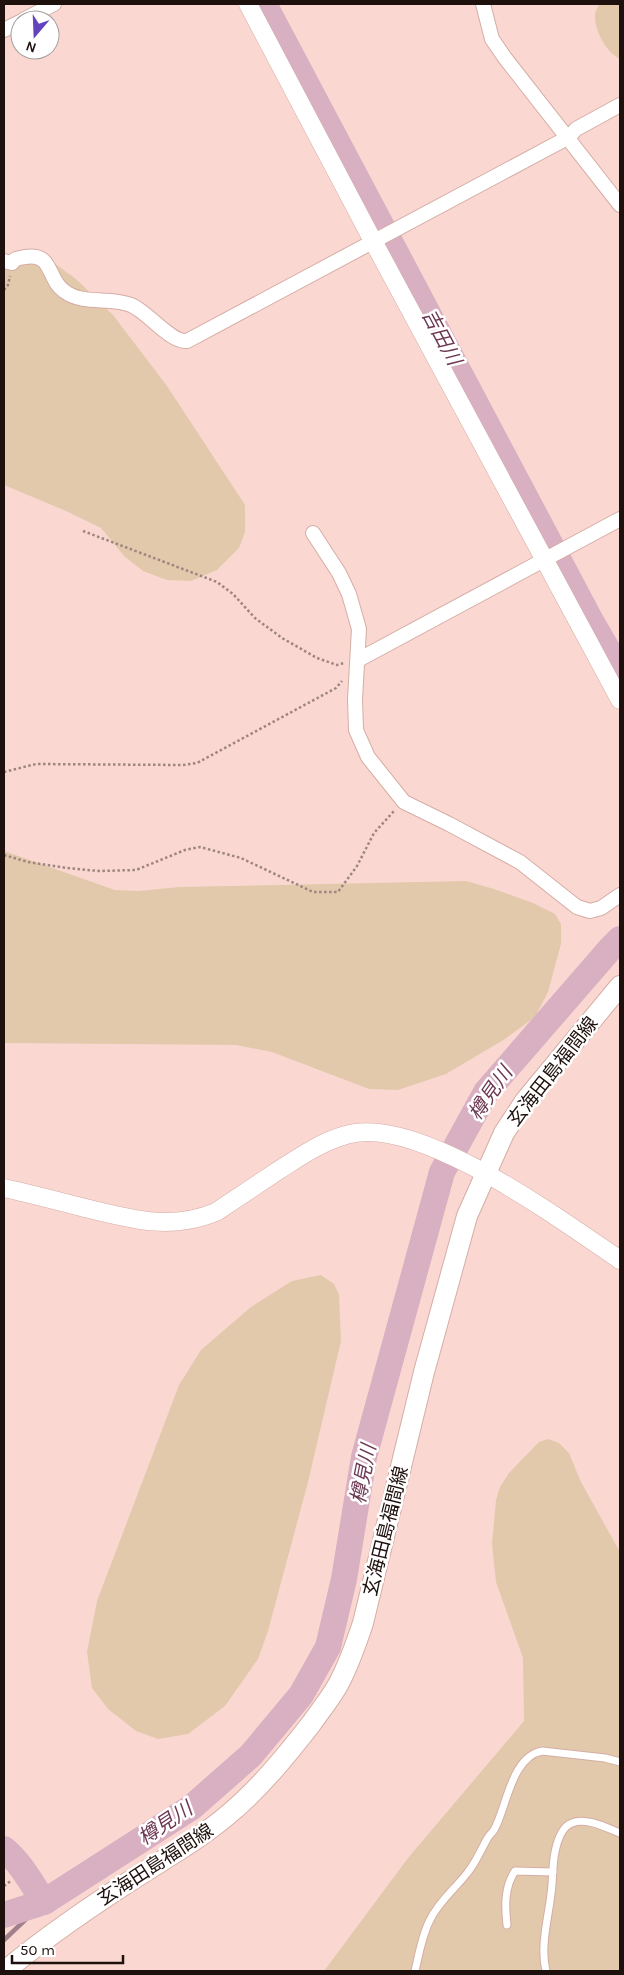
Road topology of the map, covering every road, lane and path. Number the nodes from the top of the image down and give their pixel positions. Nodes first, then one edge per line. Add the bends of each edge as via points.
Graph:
1 (54, 4) edge
2 (248, 4) edge
3 (482, 4) edge
4 (43, 10) edge
5 (620, 106) edge
6 (569, 137) junction
7 (620, 205) edge
8 (373, 241) junction
9 (4, 261) edge
10 (620, 519) edge
11 (84, 531) dead end
12 (313, 532) dead end
13 (545, 560) junction
14 (358, 660) junction
15 (620, 700) edge
16 (4, 772) edge
17 (404, 802) junction
18 (4, 855) edge
19 (620, 895) edge
20 (620, 986) edge
21 (482, 1171) junction
22 (4, 1188) edge
23 (620, 1260) edge
24 (620, 1762) edge
25 (620, 1833) edge
26 (553, 1872) junction
27 (12, 1880) dead end
28 (4, 1886) edge
29 (508, 1925) dead end
30 (5, 1971) edge
31 (415, 1971) edge
32 (546, 1971) edge

1 - 4 street
2 - 8 street
3 - 6 street via 492,39 504,58
5 - 6 street
6 - 7 street
6 - 8 street
8 - 9 street via 194,338 181,342 144,312 130,305 88,300 64,292 40,258 30,256 12,263
8 - 13 street
10 - 13 street
11 - 14 path via 217,582 255,618 317,658 337,665
12 - 14 street via 340,573 349,594 359,628
13 - 14 street
13 - 15 street
14 - 16 path via 336,688 197,763 36,764
14 - 17 street via 356,730 368,757
17 - 18 path via 374,833 357,866 338,892 313,892 241,858 200,847 136,870 66,868
17 - 19 street via 520,862 577,907 590,911 601,908
20 - 21 main road, 玄海田島福間線 via 525,1101
21 - 22 street via 412,1139 368,1132 348,1134 319,1145 216,1212 184,1222 145,1221
21 - 23 street
21 - 30 main road, 玄海田島福間線 via 447,1283 362,1623 353,1653 338,1684 289,1751 230,1814 78,1915
24 - 31 lane via 542,1751 534,1752 527,1759 511,1785 494,1830 479,1856 438,1906 430,1921
25 - 26 lane via 586,1822 565,1827 555,1852
26 - 29 lane via 515,1871 505,1901
26 - 32 lane via 544,1954
27 - 28 path

